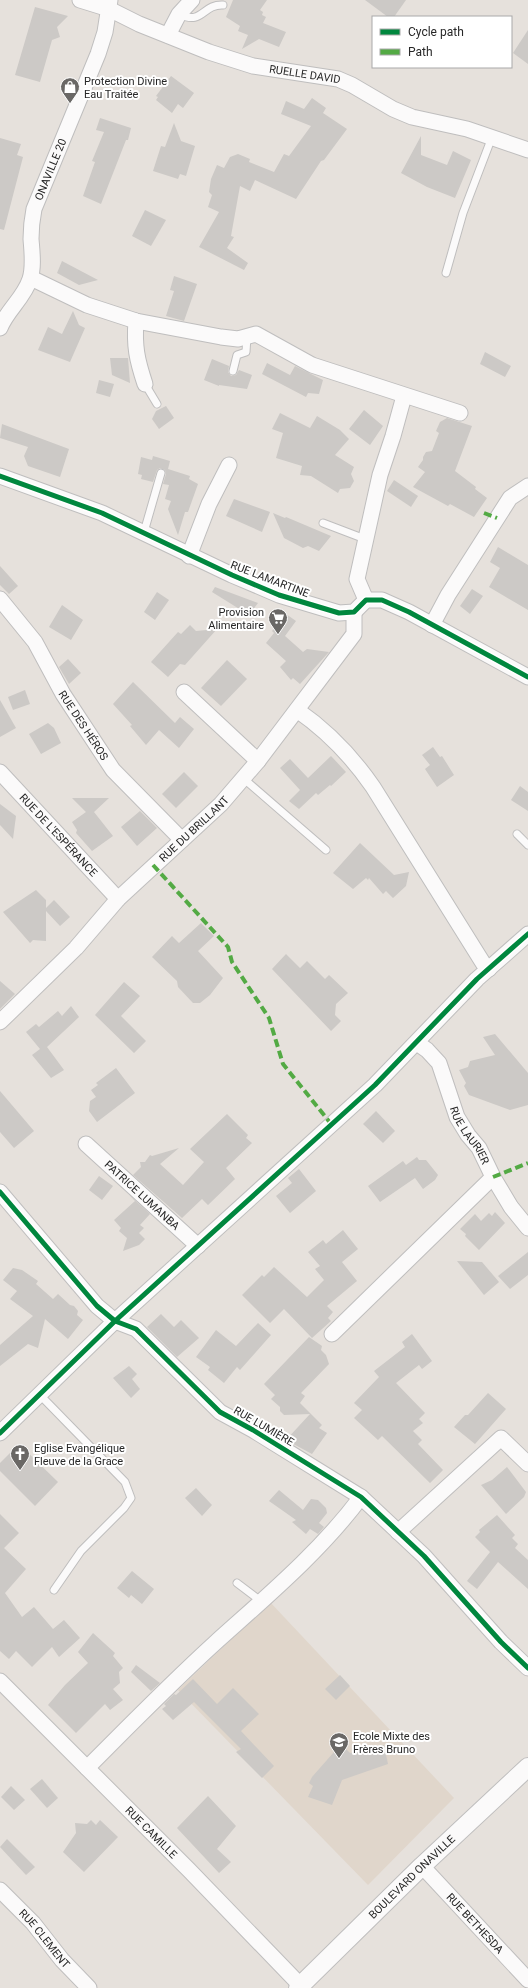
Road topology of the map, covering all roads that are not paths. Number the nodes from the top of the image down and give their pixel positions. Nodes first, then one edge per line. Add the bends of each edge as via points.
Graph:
1 (80, 0) edge
2 (192, 0) edge
3 (110, 5) edge
4 (223, 5) dead end
5 (180, 14) junction
6 (168, 34) junction
7 (492, 137) junction
8 (528, 150) edge
9 (446, 273) dead end
10 (31, 278) junction
11 (136, 321) junction
12 (0, 328) edge
13 (247, 336) junction
14 (233, 371) dead end
15 (145, 384) joint
16 (404, 396) junction
17 (157, 404) dead end
18 (460, 414) dead end
19 (229, 465) dead end
20 (161, 473) dead end
21 (0, 476) edge
22 (528, 486) edge
23 (323, 523) dead end
24 (144, 532) junction
25 (365, 539) junction
26 (189, 556) junction
27 (0, 598) edge
28 (366, 600) junction
29 (354, 612) junction
30 (432, 625) junction
31 (526, 673) edge
32 (184, 692) dead end
33 (297, 710) junction
34 (258, 761) junction
35 (0, 772) edge
36 (243, 778) junction
37 (517, 834) dead end
38 (182, 840) junction
39 (528, 845) edge
40 (326, 850) dead end
41 (118, 898) junction
42 (528, 934) edge
43 (489, 969) junction
44 (0, 1022) edge
45 (417, 1043) junction
46 (86, 1144) dead end
47 (493, 1177) junction
48 (0, 1192) edge
49 (528, 1228) edge
50 (198, 1246) junction
51 (115, 1321) junction
52 (332, 1334) dead end
53 (40, 1395) junction
54 (3, 1425) edge
55 (528, 1464) edge
56 (361, 1497) junction
57 (398, 1532) junction
58 (237, 1583) dead end
59 (54, 1590) dead end
60 (262, 1602) junction
61 (528, 1668) edge
62 (0, 1681) edge
63 (528, 1767) edge
64 (87, 1768) junction
65 (422, 1866) junction
66 (0, 1890) edge
67 (528, 1980) edge
68 (299, 1987) edge
69 (89, 1988) edge

1 - 3 street, RUELLE DAVID
2 - 5 street
3 - 6 street, RUELLE DAVID via 139,24
3 - 10 street, ONAVILLE 20 via 98,54 34,209 31,225
4 - 5 lane via 209,8 197,18 189,19
5 - 6 street
6 - 7 street, RUELLE DAVID via 209,52 252,66 338,80 412,117
7 - 8 street, RUELLE DAVID
7 - 9 lane via 463,213
10 - 11 street via 87,305
10 - 12 street, ONAVILLE 20
11 - 13 street via 222,337 238,339
11 - 15 street via 136,359
13 - 14 lane via 246,352 238,355
13 - 16 street via 256,334 312,365
15 - 17 lane
16 - 18 street
16 - 25 street via 380,475
19 - 26 street via 209,504
20 - 24 lane
21 - 24 street, RUE LAMARTINE via 102,513
22 - 30 street via 510,498 448,595
23 - 25 lane
24 - 26 street, RUE LAMARTINE
25 - 28 street via 357,579
26 - 29 street, RUE LAMARTINE via 279,595 332,611
27 - 38 street, RUE DES HÉROS via 35,642 63,694 113,770
28 - 29 street
28 - 30 street via 382,600
29 - 33 street, RUE DU BRILLANT via 354,634
30 - 31 street
32 - 34 street
33 - 34 street, RUE DU BRILLANT
33 - 43 street via 309,718 364,774
34 - 36 street, RUE DU BRILLANT
35 - 41 street, RUE DE L'ESPÉRANCE
36 - 38 street, RUE DU BRILLANT via 221,804
36 - 40 lane
37 - 39 lane
38 - 41 street, RUE DU BRILLANT
41 - 44 street, RUE DU BRILLANT via 76,948
42 - 43 street
43 - 45 street
45 - 47 street, RUE LAURIER via 440,1063 457,1117 480,1148
45 - 50 street via 376,1085
46 - 50 street, PATRICE LUMANBA
47 - 49 street, RUE LAURIER via 511,1207
47 - 52 street
48 - 51 street, RUE LUMIÈRE via 97,1306
50 - 51 street
51 - 53 street
51 - 56 street, RUE LUMIÈRE via 136,1329 220,1412
53 - 54 street
53 - 59 lane via 125,1482 131,1498 81,1551
55 - 57 street via 501,1438
56 - 57 street, RUE LUMIÈRE
56 - 60 street via 341,1525
57 - 61 street, RUE LUMIÈRE via 424,1556 501,1642
58 - 60 lane
60 - 64 street via 214,1644
62 - 64 street, RUE CAMILLE
63 - 65 street, BOULEVARD ONAVILLE
64 - 68 street, RUE CAMILLE via 189,1870
65 - 67 street, RUE BETHESDA
65 - 68 street, BOULEVARD ONAVILLE
66 - 69 street, RUE CLEMENT via 33,1923 62,1960

